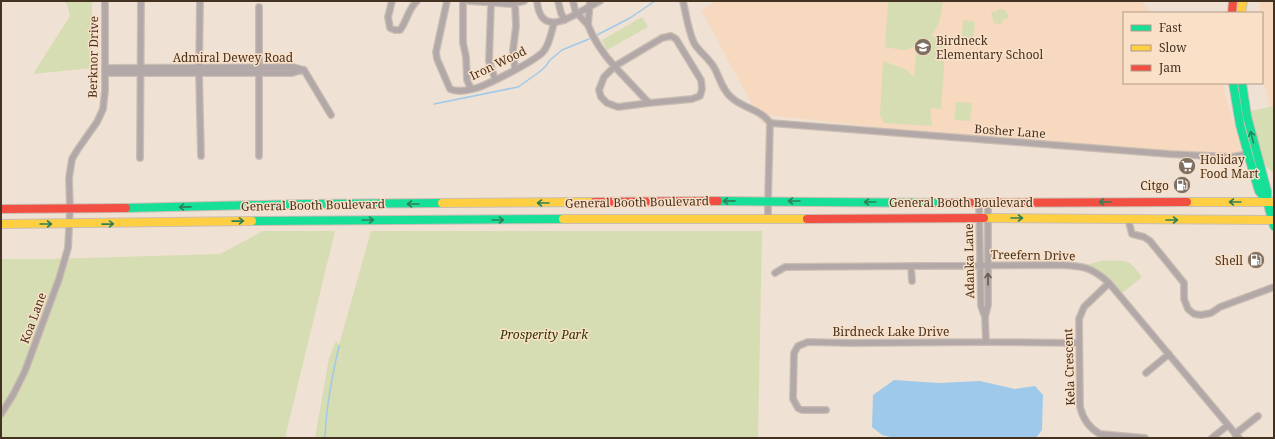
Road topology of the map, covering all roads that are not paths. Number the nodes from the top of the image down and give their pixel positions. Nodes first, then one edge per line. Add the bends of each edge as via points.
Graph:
1 (105, 1) edge
2 (141, 1) edge
3 (200, 1) edge
4 (392, 1) edge
5 (418, 1) edge
6 (447, 1) edge
7 (463, 1) edge
8 (469, 1) edge
9 (524, 1) edge
10 (537, 1) edge
11 (558, 1) edge
12 (573, 1) edge
13 (600, 1) edge
14 (683, 1) edge
15 (1233, 1) edge
16 (1243, 1) edge
17 (503, 2) edge
18 (491, 3) junction
19 (516, 3) junction
20 (590, 3) edge
21 (259, 8) dead end
22 (1232, 12) edge
23 (1241, 12) edge
24 (576, 13) junction
25 (565, 20) junction
26 (554, 23) junction
27 (588, 25) junction
28 (614, 66) junction
29 (515, 69) junction
30 (105, 70) junction
31 (141, 70) junction
32 (199, 70) junction
33 (259, 70) junction
34 (495, 79) junction
35 (1233, 84) edge
36 (1242, 84) edge
37 (471, 89) junction
38 (649, 103) junction
39 (331, 115) dead end
40 (770, 123) junction
41 (1248, 154) junction
42 (201, 156) dead end
43 (260, 156) dead end
44 (140, 158) dead end
45 (768, 201) junction
46 (979, 202) junction
47 (988, 202) junction
48 (1270, 202) edge
49 (1, 209) edge
50 (70, 209) junction
51 (978, 218) junction
52 (988, 218) junction
53 (768, 219) junction
54 (1128, 219) junction
55 (1273, 222) edge
56 (1, 224) edge
57 (70, 224) junction
58 (911, 266) junction
59 (980, 266) junction
60 (988, 266) junction
61 (775, 273) dead end
62 (912, 281) dead end
63 (1109, 283) junction
64 (1274, 287) edge
65 (985, 317) junction
66 (986, 342) junction
67 (1079, 343) junction
68 (1168, 354) junction
69 (1146, 373) dead end
70 (826, 410) dead end
71 (1, 414) edge
72 (1258, 416) dead end
73 (1228, 424) junction
74 (1237, 436) edge
75 (1145, 438) edge
76 (1212, 438) edge

1 - 30 street, Berknor Drive
2 - 31 street
3 - 32 street
4 - 5 street via 388,17 390,28 395,30 403,27 410,10
6 - 37 street, Iron Wood via 436,52 437,59 450,88 454,91
7 - 37 street via 463,43 467,80
8 - 18 street
9 - 19 street
10 - 26 street via 540,15 546,21
11 - 25 street
12 - 24 street
13 - 20 street
14 - 40 street via 695,44 712,64 727,94 763,115
15 - 22 main road
16 - 23 main road
17 - 18 street
17 - 19 street
18 - 34 street via 489,61
19 - 29 street via 513,50
20 - 24 street
20 - 27 street
21 - 33 street
24 - 25 street
24 - 27 street
25 - 26 street
26 - 29 street, Iron Wood via 543,52
27 - 28 street
28 - 38 street
28 - 38 street via 604,77 600,90 601,97 607,104 618,107
28 - 38 street via 667,36 676,39 701,80 700,96
29 - 34 street, Iron Wood
30 - 31 street, Admiral Dewey Road
30 - 50 street, Berknor Drive via 103,109 72,159 69,178
31 - 32 street, Admiral Dewey Road
31 - 44 street
32 - 33 street, Admiral Dewey Road
32 - 42 street
33 - 39 street, Admiral Dewey Road via 292,73 304,70
33 - 43 street
34 - 37 street, Iron Wood
35 - 41 main road
48 -> 36 main road via 1247,116
40 - 41 street, Bosher Lane via 1169,154 1232,157
40 - 45 street
41 - 48 main road via 1259,191
46 -> 45 main road, General Booth Boulevard
45 -> 50 main road, General Booth Boulevard via 306,204
45 - 53 street
46 - 47 main road, General Booth Boulevard
46 - 51 street, Adanka Lane
48 -> 47 main road, General Booth Boulevard
47 - 52 street, Adanka Lane
48 - 55 main road
49 - 50 main road, General Booth Boulevard
50 - 57 street, Berknor Drive
51 - 52 main road, General Booth Boulevard
51 - 53 main road, General Booth Boulevard
51 - 59 street, Adanka Lane
52 -> 54 main road, General Booth Boulevard
52 - 60 street, Adanka Lane
57 -> 53 main road, General Booth Boulevard via 304,220
54 -> 55 main road, General Booth Boulevard
54 - 64 street via 1132,234 1150,241 1184,283 1184,299 1188,309 1194,314 1211,313 1220,307
56 -> 57 main road, General Booth Boulevard
57 - 71 street, Koa Lane via 68,248 45,320 25,371
58 - 59 street, Treefern Drive
58 - 61 street, Treefern Drive via 785,267
58 - 62 street
59 - 60 street, Treefern Drive
59 - 65 street, Adanka Lane via 981,306
60 - 63 street, Treefern Drive via 1081,266 1096,272
65 -> 60 street, Adanka Lane via 988,305
63 - 67 street, Kela Crescent via 1081,312
63 - 68 street, Treefern Drive
65 - 66 street, Adanka Lane
66 - 67 street, Birdneck Lake Drive
66 - 70 street, Birdneck Lake Drive via 804,343 798,346 794,353 793,399 802,410
67 - 75 street, Kela Crescent via 1080,407 1088,425 1100,434
68 - 69 street
68 - 73 street, Treefern Drive
72 - 74 street
73 - 74 street, Treefern Drive
73 - 76 street

